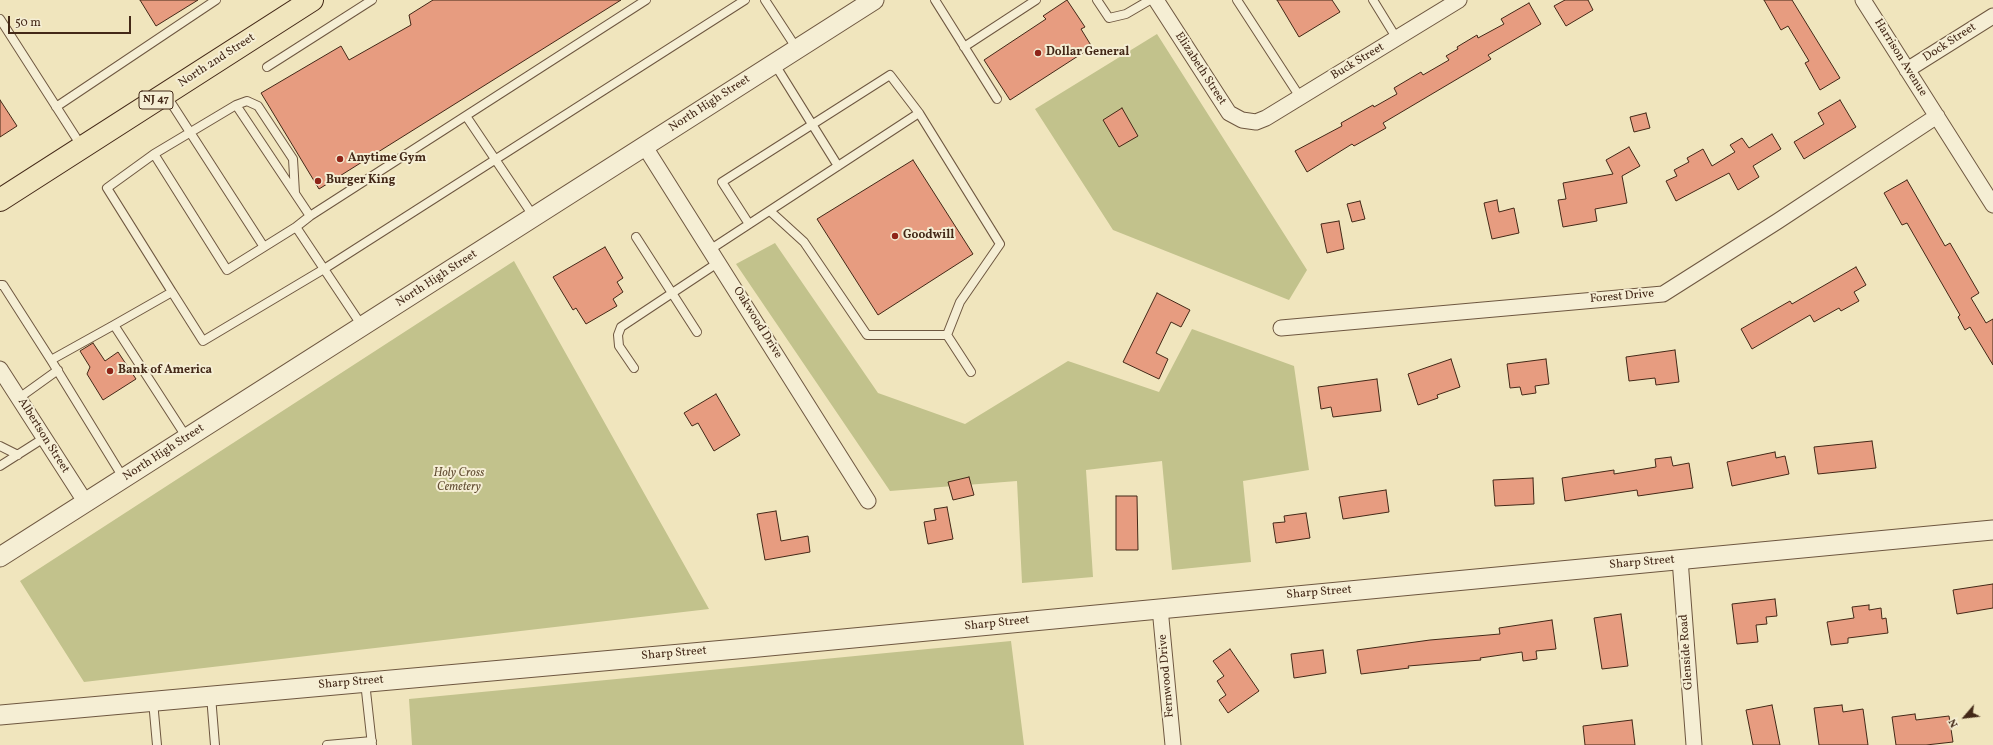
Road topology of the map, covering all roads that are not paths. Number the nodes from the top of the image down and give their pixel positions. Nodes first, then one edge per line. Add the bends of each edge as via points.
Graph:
1 (216, 0) edge
2 (312, 0) edge
3 (372, 0) edge
4 (646, 0) edge
5 (745, 0) edge
6 (765, 0) edge
7 (874, 0) edge
8 (935, 0) edge
9 (1036, 0) edge
10 (1097, 0) edge
11 (1150, 0) edge
12 (1156, 0) edge
13 (1237, 0) edge
14 (1373, 0) edge
15 (1863, 0) edge
16 (1452, 2) edge
17 (1993, 16) edge
18 (0, 19) edge
19 (1397, 38) junction
20 (964, 47) junction
21 (797, 49) junction
22 (774, 63) junction
23 (267, 67) dead end
24 (1907, 70) junction
25 (165, 94) junction
26 (1300, 97) junction
27 (997, 99) dead end
28 (236, 105) junction
29 (56, 107) junction
30 (918, 113) junction
31 (466, 116) junction
32 (1937, 116) junction
33 (1256, 122) joint
34 (812, 124) junction
35 (190, 133) junction
36 (645, 146) junction
37 (82, 148) junction
38 (154, 154) junction
39 (494, 160) junction
40 (838, 166) junction
41 (295, 193) junction
42 (0, 200) edge
43 (1993, 205) edge
44 (770, 211) junction
45 (310, 216) junction
46 (534, 217) junction
47 (749, 224) junction
48 (296, 227) junction
49 (636, 237) dead end
50 (264, 247) junction
51 (711, 250) junction
52 (719, 262) junction
53 (324, 269) junction
54 (0, 285) edge
55 (172, 292) junction
56 (671, 294) junction
57 (114, 325) junction
58 (362, 327) junction
59 (1281, 328) dead end
60 (697, 332) dead end
61 (947, 335) junction
62 (51, 360) junction
63 (634, 368) dead end
64 (0, 369) edge
65 (58, 370) junction
66 (971, 372) dead end
67 (19, 398) junction
68 (44, 438) junction
69 (188, 438) junction
70 (0, 446) edge
71 (18, 455) junction
72 (0, 466) edge
73 (124, 479) junction
74 (868, 501) dead end
75 (86, 503) junction
76 (1993, 530) edge
77 (0, 557) edge
78 (1680, 559) junction
79 (1160, 608) junction
80 (365, 682) junction
81 (211, 695) junction
82 (153, 701) junction
83 (0, 715) edge
84 (372, 743) edge
85 (157, 745) edge
86 (215, 745) edge
87 (327, 745) edge
88 (1173, 745) edge
89 (1694, 745) edge

1 - 29 lane
2 - 25 main road, North 2nd Street / NJ 47
3 - 23 lane
4 - 31 lane
5 - 39 lane
6 - 21 lane
7 - 21 street, North High Street
8 - 20 lane
9 - 20 lane
10 - 11 lane via 1109,18 1126,14
12 - 33 street, Elizabeth Street via 1229,113 1242,120
13 - 26 lane
14 - 19 lane
15 - 24 street, Harrison Avenue
16 - 19 street, Buck Street
17 - 24 street, Dock Street
18 - 29 lane
19 - 26 street, Buck Street
20 - 27 lane
21 - 22 street, North High Street
22 - 34 lane
22 - 36 street, North High Street
24 - 32 street, Harrison Avenue
25 - 35 lane
25 - 37 main road, North 2nd Street / NJ 47
26 - 33 street, Buck Street
28 - 35 lane
28 - 41 lane
28 - 41 lane via 247,101 258,106 293,159
29 - 37 lane
30 - 34 lane via 890,75
30 - 40 lane
30 - 61 lane via 1000,244 960,302
31 - 39 lane
31 - 45 lane
32 - 43 street, Harrison Avenue
32 - 59 street, Forest Drive via 1663,294
34 - 40 lane
34 - 47 lane via 722,182
35 - 38 lane
35 - 50 lane
36 - 46 street, North High Street
36 - 51 street, Oakwood Drive
37 - 42 main road, North 2nd Street / NJ 47
38 - 50 lane via 227,270
38 - 55 lane via 107,188
39 - 46 lane
39 - 53 lane
40 - 44 lane
41 - 45 lane
44 - 47 lane
44 - 61 lane via 804,242 867,334
45 - 48 lane
46 - 58 street, North High Street
47 - 51 lane
48 - 50 lane
48 - 53 lane
49 - 56 lane
51 - 52 street, Oakwood Drive
52 - 56 lane
52 - 74 street, Oakwood Drive
53 - 55 lane via 204,341
53 - 58 lane
54 - 62 lane via 3,285
55 - 57 lane
56 - 60 lane
56 - 63 lane via 621,327 618,335 619,346
57 - 62 lane
57 - 69 lane
58 - 69 street, North High Street
61 - 66 lane
62 - 65 lane
64 - 67 street, Albertson Street
65 - 67 lane
65 - 73 lane
67 - 68 street, Albertson Street
68 - 71 lane
68 - 75 street, Albertson Street
69 - 73 street, North High Street
70 - 71 lane
71 - 72 lane
73 - 75 street, North High Street
75 - 77 street, North High Street
76 - 78 street, Sharp Street
78 - 79 street, Sharp Street
78 - 89 street, Glenside Road
79 - 80 street, Sharp Street
79 - 88 street, Fernwood Drive
80 - 81 street, Sharp Street
80 - 84 lane
81 - 82 street, Sharp Street
81 - 86 lane
82 - 83 street, Sharp Street
82 - 85 lane
84 - 87 lane

